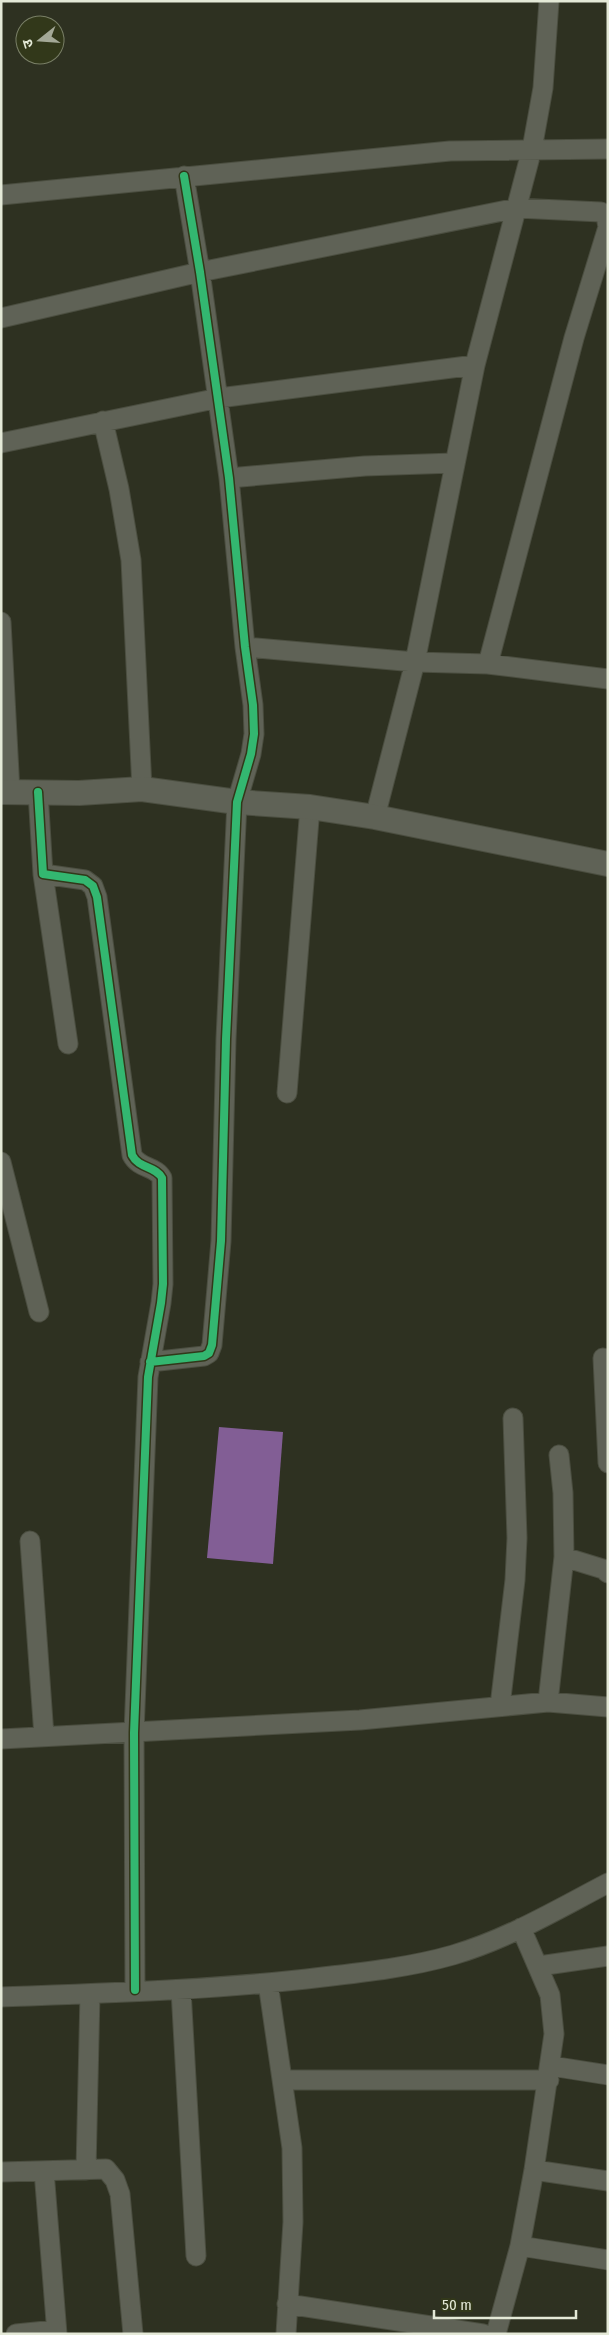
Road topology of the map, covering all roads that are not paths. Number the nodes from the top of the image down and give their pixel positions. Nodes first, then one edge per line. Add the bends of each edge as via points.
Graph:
1 (549, 1) edge
2 (532, 149) junction
3 (608, 149) edge
4 (184, 176) junction
5 (1, 196) edge
6 (517, 208) junction
7 (200, 272) junction
8 (1, 318) edge
9 (475, 365) junction
10 (218, 398) junction
11 (103, 421) junction
12 (1, 443) edge
13 (454, 463) junction
14 (229, 478) junction
15 (1, 622) edge
16 (245, 647) junction
17 (415, 662) junction
18 (488, 664) junction
19 (608, 679) edge
20 (142, 789) junction
21 (6, 792) edge
22 (38, 792) junction
23 (237, 802) junction
24 (310, 807) junction
25 (375, 817) junction
26 (608, 864) edge
27 (44, 874) junction
28 (68, 1044) dead end
29 (287, 1093) dead end
30 (1, 1162) edge
31 (39, 1312) dead end
32 (603, 1358) dead end
33 (150, 1362) junction
34 (513, 1418) dead end
35 (559, 1456) dead end
36 (608, 1463) edge
37 (30, 1541) dead end
38 (564, 1557) junction
39 (608, 1573) edge
40 (548, 1702) junction
41 (500, 1706) junction
42 (608, 1707) edge
43 (134, 1733) junction
44 (44, 1736) junction
45 (1, 1739) edge
46 (608, 1883) edge
47 (521, 1928) junction
48 (608, 1956) edge
49 (539, 1966) junction
50 (268, 1983) junction
51 (135, 1990) junction
52 (181, 1990) junction
53 (90, 1994) junction
54 (1, 1997) edge
55 (550, 2073) junction
56 (608, 2075) edge
57 (282, 2080) junction
58 (86, 2170) junction
59 (534, 2170) junction
60 (44, 2171) junction
61 (1, 2172) edge
62 (608, 2181) edge
63 (520, 2246) junction
64 (196, 2256) dead end
65 (608, 2260) edge
66 (287, 2304) junction
67 (57, 2332) edge
68 (16, 2334) edge
69 (133, 2334) edge
70 (286, 2334) edge
71 (483, 2334) edge
72 (496, 2334) edge

1 - 2 street via 543,88
2 - 3 street
2 - 4 street via 450,151
2 - 6 street
4 - 5 street
4 - 7 street
6 - 7 street
6 - 9 street
6 - 18 street via 601,212 606,216 608,227 574,338
7 - 8 street
7 - 10 street
9 - 10 street
9 - 13 street
10 - 11 street
10 - 14 street
11 - 12 street
11 - 20 street via 131,560
13 - 14 street via 365,466
13 - 17 street
14 - 16 street
15 - 21 street
16 - 17 street
16 - 23 street via 254,734
17 - 18 street
17 - 25 street
18 - 19 street
20 - 22 street
20 - 23 street
21 - 22 street
22 - 27 street
23 - 24 street
23 - 33 street via 221,1241 212,1345 204,1356
24 - 25 street
24 - 29 street
25 - 26 street
27 - 28 street
27 - 33 street via 85,880 93,886 132,1155 138,1164 159,1172 162,1178 164,1253 161,1303
30 - 31 street
32 - 36 street
33 - 43 street via 144,1437
34 - 41 street via 516,1580
35 - 38 street
37 - 44 street
38 - 39 street
38 - 40 street
40 - 41 street
40 - 42 street
41 - 43 street via 360,1720
43 - 44 street
43 - 51 street
44 - 45 street
46 - 47 street
47 - 49 street
47 - 50 street via 455,1954 414,1965
48 - 49 street
49 - 55 street via 554,2014
50 - 52 street
50 - 57 street
51 - 52 street
51 - 53 street
52 - 64 street
53 - 54 street
53 - 58 street
55 - 56 street
55 - 57 street
55 - 59 street
57 - 66 street via 292,2148 293,2186
58 - 60 street
58 - 69 street via 106,2170 116,2180
59 - 62 street
59 - 63 street
60 - 61 street
60 - 67 street
63 - 65 street
63 - 72 street
66 - 70 street
66 - 71 street
67 - 68 street

